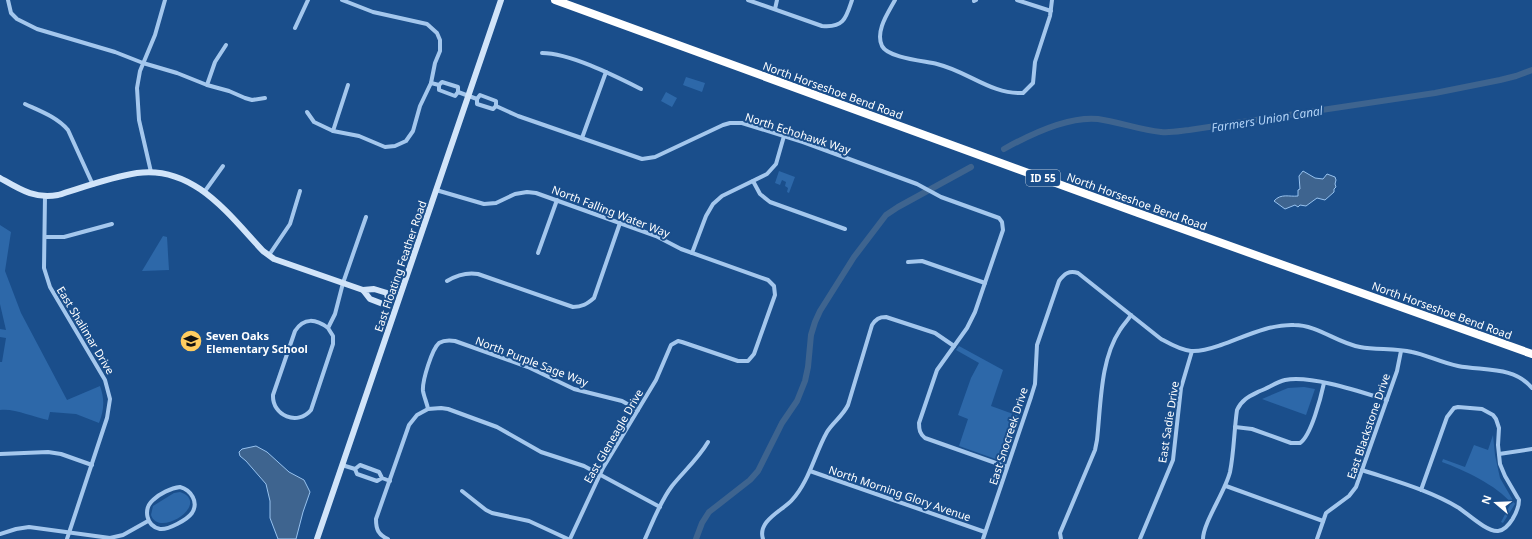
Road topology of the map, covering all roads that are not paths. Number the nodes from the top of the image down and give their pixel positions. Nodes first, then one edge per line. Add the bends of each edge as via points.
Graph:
1 (8, 0) edge
2 (165, 0) edge
3 (308, 0) edge
4 (342, 0) edge
5 (501, 0) edge
6 (555, 0) edge
7 (748, 0) edge
8 (777, 0) edge
9 (852, 0) edge
10 (895, 0) edge
11 (1017, 0) edge
12 (1052, 0) edge
13 (775, 9) junction
14 (1051, 11) junction
15 (295, 28) dead end
16 (226, 45) dead end
17 (542, 53) dead end
18 (143, 63) junction
19 (606, 72) junction
20 (431, 83) junction
21 (348, 84) dead end
22 (207, 85) junction
23 (439, 85) junction
24 (641, 88) dead end
25 (458, 92) junction
26 (468, 96) junction
27 (265, 98) dead end
28 (477, 99) junction
29 (25, 104) dead end
30 (496, 106) junction
31 (307, 112) dead end
32 (333, 131) junction
33 (784, 136) junction
34 (582, 138) junction
35 (223, 166) dead end
36 (151, 172) junction
37 (0, 178) edge
38 (754, 181) junction
39 (93, 185) junction
40 (436, 190) junction
41 (205, 191) junction
42 (300, 192) dead end
43 (45, 196) junction
44 (557, 200) junction
45 (366, 217) dead end
46 (620, 223) junction
47 (112, 224) dead end
48 (845, 230) dead end
49 (45, 237) junction
50 (538, 253) dead end
51 (692, 253) junction
52 (268, 255) junction
53 (908, 262) dead end
54 (447, 281) dead end
55 (343, 283) junction
56 (985, 283) junction
57 (363, 290) junction
58 (388, 299) junction
59 (398, 302) junction
60 (1132, 315) junction
61 (328, 328) junction
62 (674, 342) joint
63 (954, 346) junction
64 (1192, 351) junction
65 (1401, 351) junction
66 (1532, 354) edge
67 (1324, 383) junction
68 (1532, 388) edge
69 (1387, 400) junction
70 (428, 409) junction
71 (638, 410) junction
72 (1235, 427) junction
73 (708, 442) dead end
74 (1532, 449) edge
75 (0, 454) edge
76 (1499, 454) junction
77 (92, 465) junction
78 (342, 465) junction
79 (1007, 468) junction
80 (355, 469) junction
81 (1362, 470) junction
82 (810, 471) junction
83 (600, 474) junction
84 (382, 478) junction
85 (390, 481) junction
86 (1226, 486) junction
87 (1421, 490) junction
88 (462, 491) dead end
89 (660, 507) junction
90 (1323, 521) junction
91 (148, 522) junction
92 (985, 532) junction
93 (69, 533) junction
94 (0, 534) edge
95 (762, 538) edge
96 (67, 539) edge
97 (317, 539) edge
98 (388, 539) edge
99 (569, 539) edge
100 (645, 539) edge
101 (983, 539) edge
102 (1061, 539) edge
103 (1140, 539) edge
104 (1203, 539) edge
105 (1317, 539) edge

1 - 18 street via 11,13 17,20 37,29
2 - 18 street via 155,35
3 - 15 street
4 - 20 street via 373,12 428,24 433,28 440,40 440,51
5 - 26 main road, East Floating Feather Road
6 - 66 highway, North Horseshoe Bend Road / ID 55
7 - 13 street
8 - 13 street
9 - 13 street via 846,18 837,26 830,27
10 - 14 street via 880,32 882,45 889,52 960,71 995,89 1013,94 1023,93 1033,82 1036,62
11 - 14 street
12 - 14 street
16 - 22 street via 215,62
17 - 19 street via 556,54
18 - 22 street
18 - 36 street via 138,80 139,120
19 - 24 street
19 - 34 street
20 - 23 street
20 - 32 street via 420,106 413,131 406,141 385,147 359,136
21 - 32 street
22 - 27 street via 252,100
23 - 25 street via 442,82 458,88
23 - 25 street via 439,90 455,96
25 - 26 street, North Echohawk Way
26 - 28 street, North Echohawk Way
26 - 40 main road, East Floating Feather Road
28 - 30 street, North Echohawk Way via 477,104 493,109
28 - 30 street, North Echohawk Way via 480,95 496,101
29 - 39 street via 54,117 64,125
30 - 34 street, North Echohawk Way
31 - 32 street via 314,122
33 - 34 street, North Echohawk Way via 742,123 730,123 649,159
33 - 38 street via 776,164 767,174
33 - 56 street, North Echohawk Way via 917,184 996,216 1002,222 1003,230
35 - 41 street
36 - 39 main road via 132,174
36 - 41 main road via 182,178
37 - 43 main road via 26,193
38 - 48 street via 760,194 770,202
38 - 51 street via 722,196 712,204
39 - 43 main road
40 - 44 street, North Falling Water Way via 484,204 496,203 515,194 527,192
40 - 59 main road, East Floating Feather Road
41 - 52 main road
42 - 52 street via 290,224
43 - 49 street, East Shalimar Drive
44 - 46 street, North Falling Water Way
44 - 50 street
45 - 55 street
46 - 51 street, North Falling Water Way
46 - 54 street via 594,298 585,305 573,307 473,273 458,275
47 - 49 street via 64,237
49 - 77 street, East Shalimar Drive via 44,268 47,281 102,374 109,392 109,411
51 - 62 street, North Falling Water Way via 768,280 774,286 775,295 754,354 748,361 738,362 682,342
52 - 55 main road
53 - 56 street via 922,261
55 - 57 main road
55 - 61 street via 335,314
56 - 63 street via 971,321
57 - 58 main road via 374,289 387,293
57 - 58 main road via 370,299 383,304
58 - 59 main road
59 - 78 main road, East Floating Feather Road
60 - 64 street via 1161,339 1175,347
60 - 79 street, East Snocreek Drive via 1078,273 1073,271 1062,276 1037,345 1032,397
60 - 102 street via 1119,330 1104,371 1095,450 1060,532
61 - 61 street via 333,336 333,344 311,410 301,418 282,414 276,410 273,395 295,331 299,324 312,320
62 - 71 street, East Gleneagle Drive
63 - 79 street via 937,370 919,423 920,432 925,438
63 - 82 street via 935,333 880,317 872,325 848,405 828,430
64 - 65 street via 1215,347 1266,329 1295,324 1310,327 1351,345
64 - 103 street, East Sadie Drive via 1181,388 1173,460
65 - 68 street via 1410,351 1458,366 1498,371 1515,376
65 - 69 street, East Blackstone Drive
67 - 69 street via 1358,390
67 - 72 street via 1300,378 1284,380 1246,398 1237,410
67 - 72 street via 1307,436 1300,443 1291,443 1252,429
69 - 81 street, East Blackstone Drive
70 - 71 street, North Purple Sage Way via 423,385 434,350 441,342 448,340 528,367 568,387 616,399
70 - 83 street via 448,409 491,425 541,452
70 - 85 street via 409,425
71 - 83 street, East Gleneagle Drive
72 - 86 street
73 - 89 street via 700,456 673,485
74 - 76 street
75 - 77 street via 48,452
76 - 87 street via 1499,428 1493,415 1482,410 1454,408 1447,417
76 - 87 street via 1505,476 1519,500 1517,510 1507,526 1498,531 1487,528 1446,501
77 - 93 street, East Shalimar Drive
78 - 80 street
78 - 97 main road, East Floating Feather Road
79 - 92 street, East Snocreek Drive
80 - 84 street via 357,474 377,481
80 - 84 street via 360,465 379,472
81 - 87 street
81 - 90 street, East Blackstone Drive via 1353,492 1326,513
82 - 92 street, North Morning Glory Avenue
82 - 95 street via 793,500 765,523
83 - 89 street
83 - 99 street, East Gleneagle Drive
84 - 85 street
85 - 98 street via 376,519 381,536
86 - 90 street
86 - 104 street via 1205,529
88 - 99 street via 492,513 529,521
89 - 100 street
90 - 105 street, East Blackstone Drive
91 - 91 street via 160,529 170,527 188,517 195,506 193,496 180,487 153,499 147,511
91 - 93 street via 117,537 103,538
92 - 101 street, East Snocreek Drive
93 - 94 street via 29,527
93 - 96 street, East Shalimar Drive

